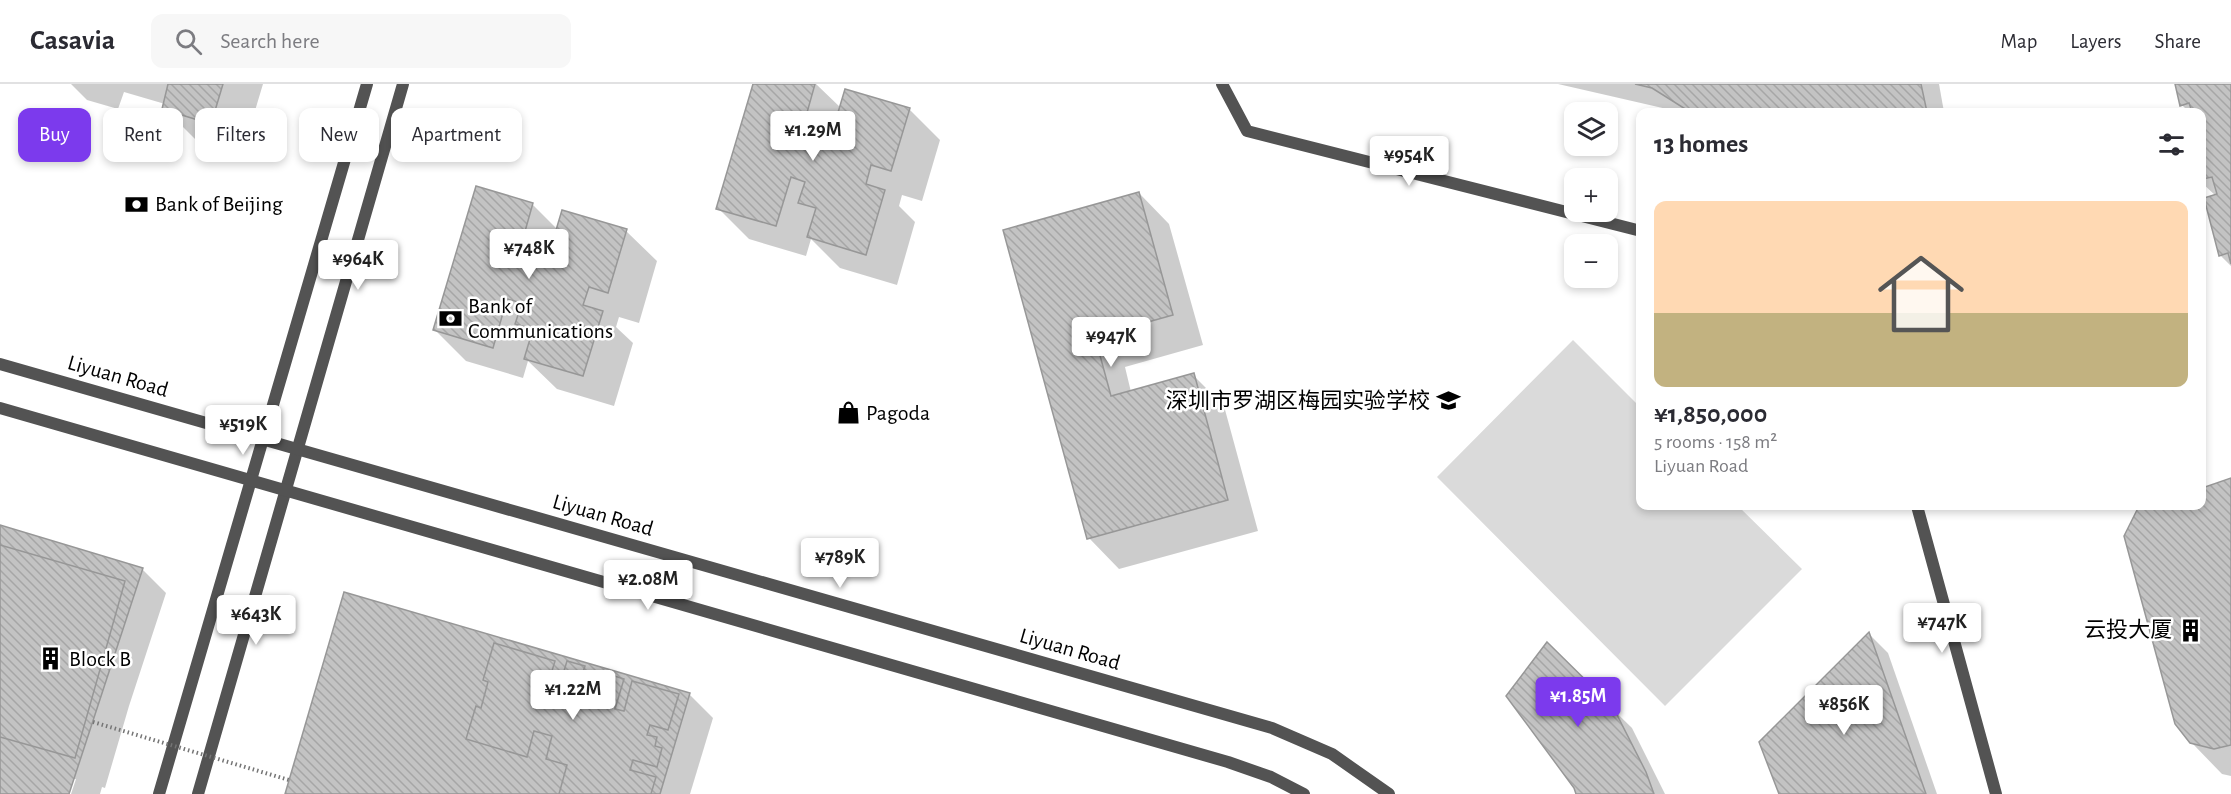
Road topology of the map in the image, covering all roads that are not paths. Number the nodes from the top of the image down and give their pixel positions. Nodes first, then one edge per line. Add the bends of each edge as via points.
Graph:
1 (367, 84) edge
2 (403, 84) edge
3 (1222, 84) edge
4 (1636, 230) edge
5 (0, 364) edge
6 (0, 408) edge
7 (263, 440) junction
8 (297, 450) junction
9 (251, 480) junction
10 (286, 490) junction
11 (1918, 510) edge
12 (159, 794) edge
13 (198, 794) edge
14 (1304, 794) edge
15 (1389, 794) edge
16 (1996, 794) edge

1 - 7 street
2 - 8 street
3 - 4 street via 1247,131
5 - 7 street, Liyuan Road
6 - 9 street
7 - 8 street, Liyuan Road
7 - 9 street
8 - 10 street
8 - 15 street, Liyuan Road via 1272,728 1332,754
9 - 10 street
9 - 12 street
10 - 13 street
10 - 14 street via 1228,762
11 - 16 street

